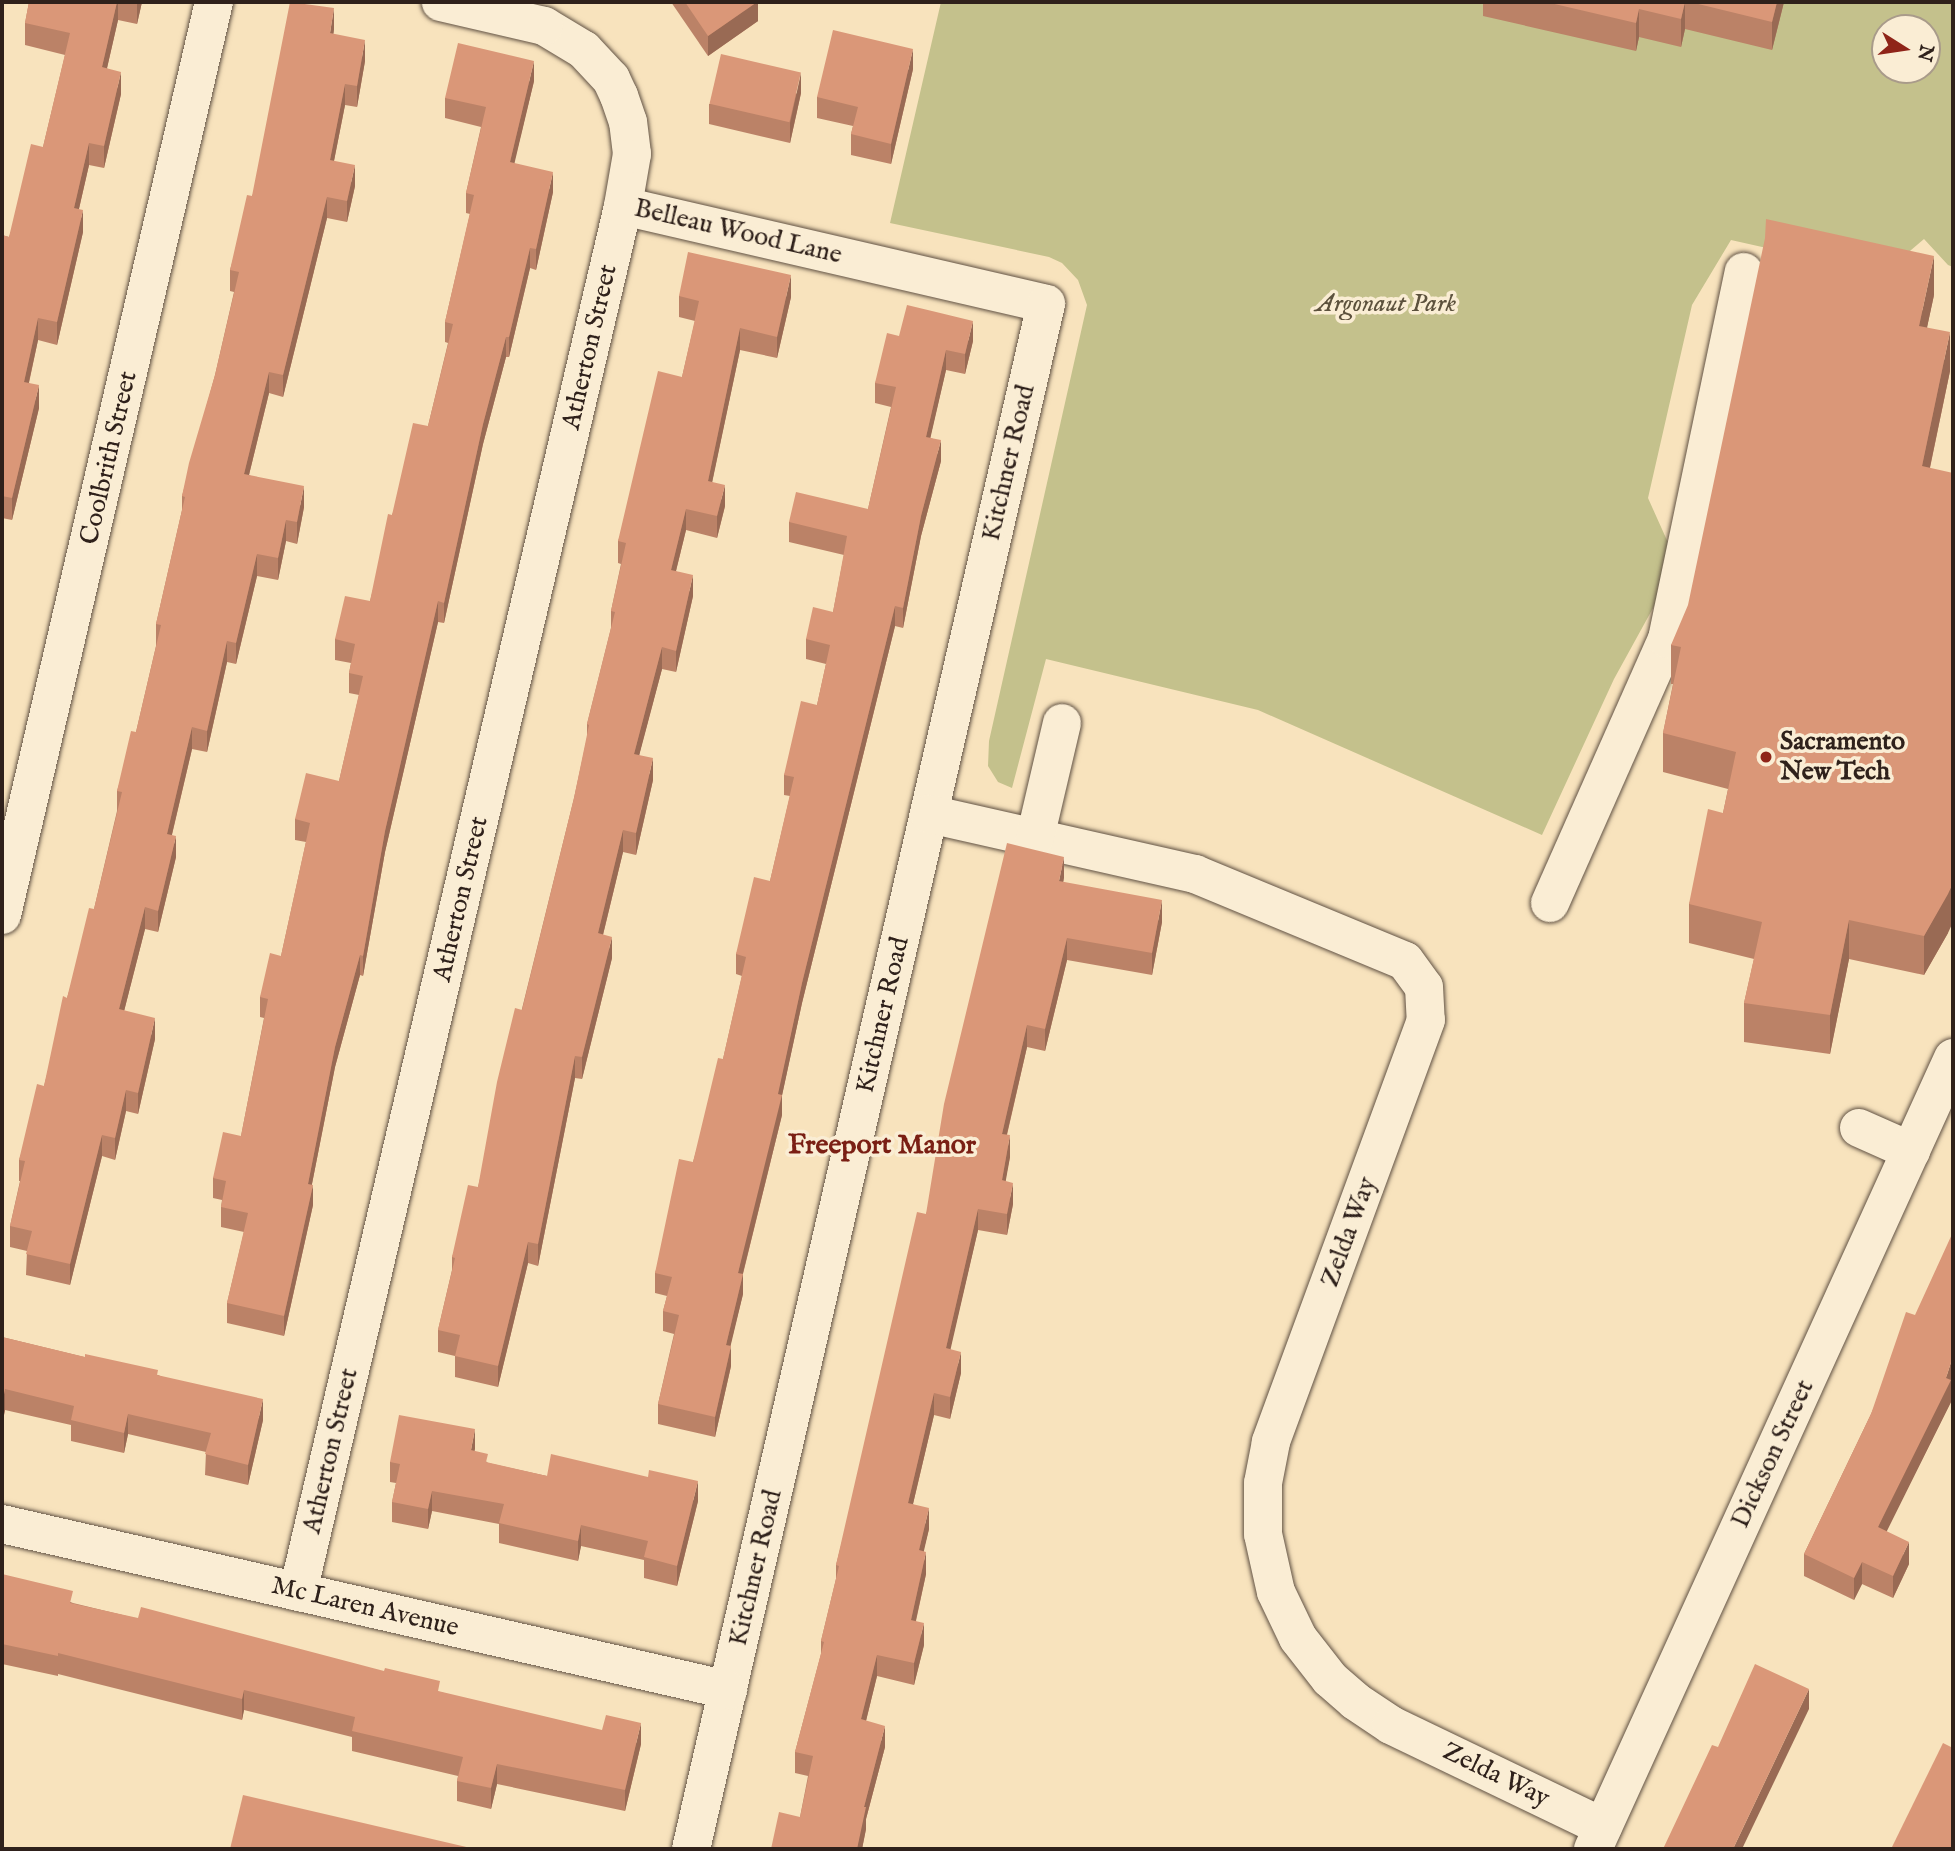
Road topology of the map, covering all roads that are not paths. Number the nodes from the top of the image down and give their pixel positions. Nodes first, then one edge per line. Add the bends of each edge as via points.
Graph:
1 (214, 2) edge
2 (441, 2) edge
3 (623, 206) junction
4 (1744, 272) dead end
5 (1046, 304) joint
6 (1062, 723) dead end
7 (929, 814) junction
8 (1035, 838) junction
9 (1550, 903) dead end
10 (2, 915) edge
11 (1953, 1058) edge
12 (1859, 1128) dead end
13 (1911, 1151) junction
14 (2, 1524) edge
15 (298, 1592) junction
16 (728, 1690) junction
17 (1598, 1838) edge
18 (691, 1849) edge

1 - 10 street, Coolbrith Street
2 - 3 street, Belleau Wood Lane via 544,26 584,50 611,79 628,122 632,154
3 - 5 street, Belleau Wood Lane
3 - 15 street, Atherton Street
4 - 9 street via 1667,639
5 - 7 street, Kitchner Road
6 - 8 street
7 - 8 street, Zelda Way
7 - 16 street, Kitchner Road
8 - 17 street, Zelda Way via 1195,874 1405,961 1424,987 1426,1020 1271,1442 1263,1483 1263,1534 1276,1592 1298,1638 1355,1701
11 - 13 street, Dickson Street
12 - 13 street
13 - 17 street, Dickson Street
14 - 15 street, Mc Laren Avenue
15 - 16 street, Mc Laren Avenue
16 - 18 street, Kitchner Road

